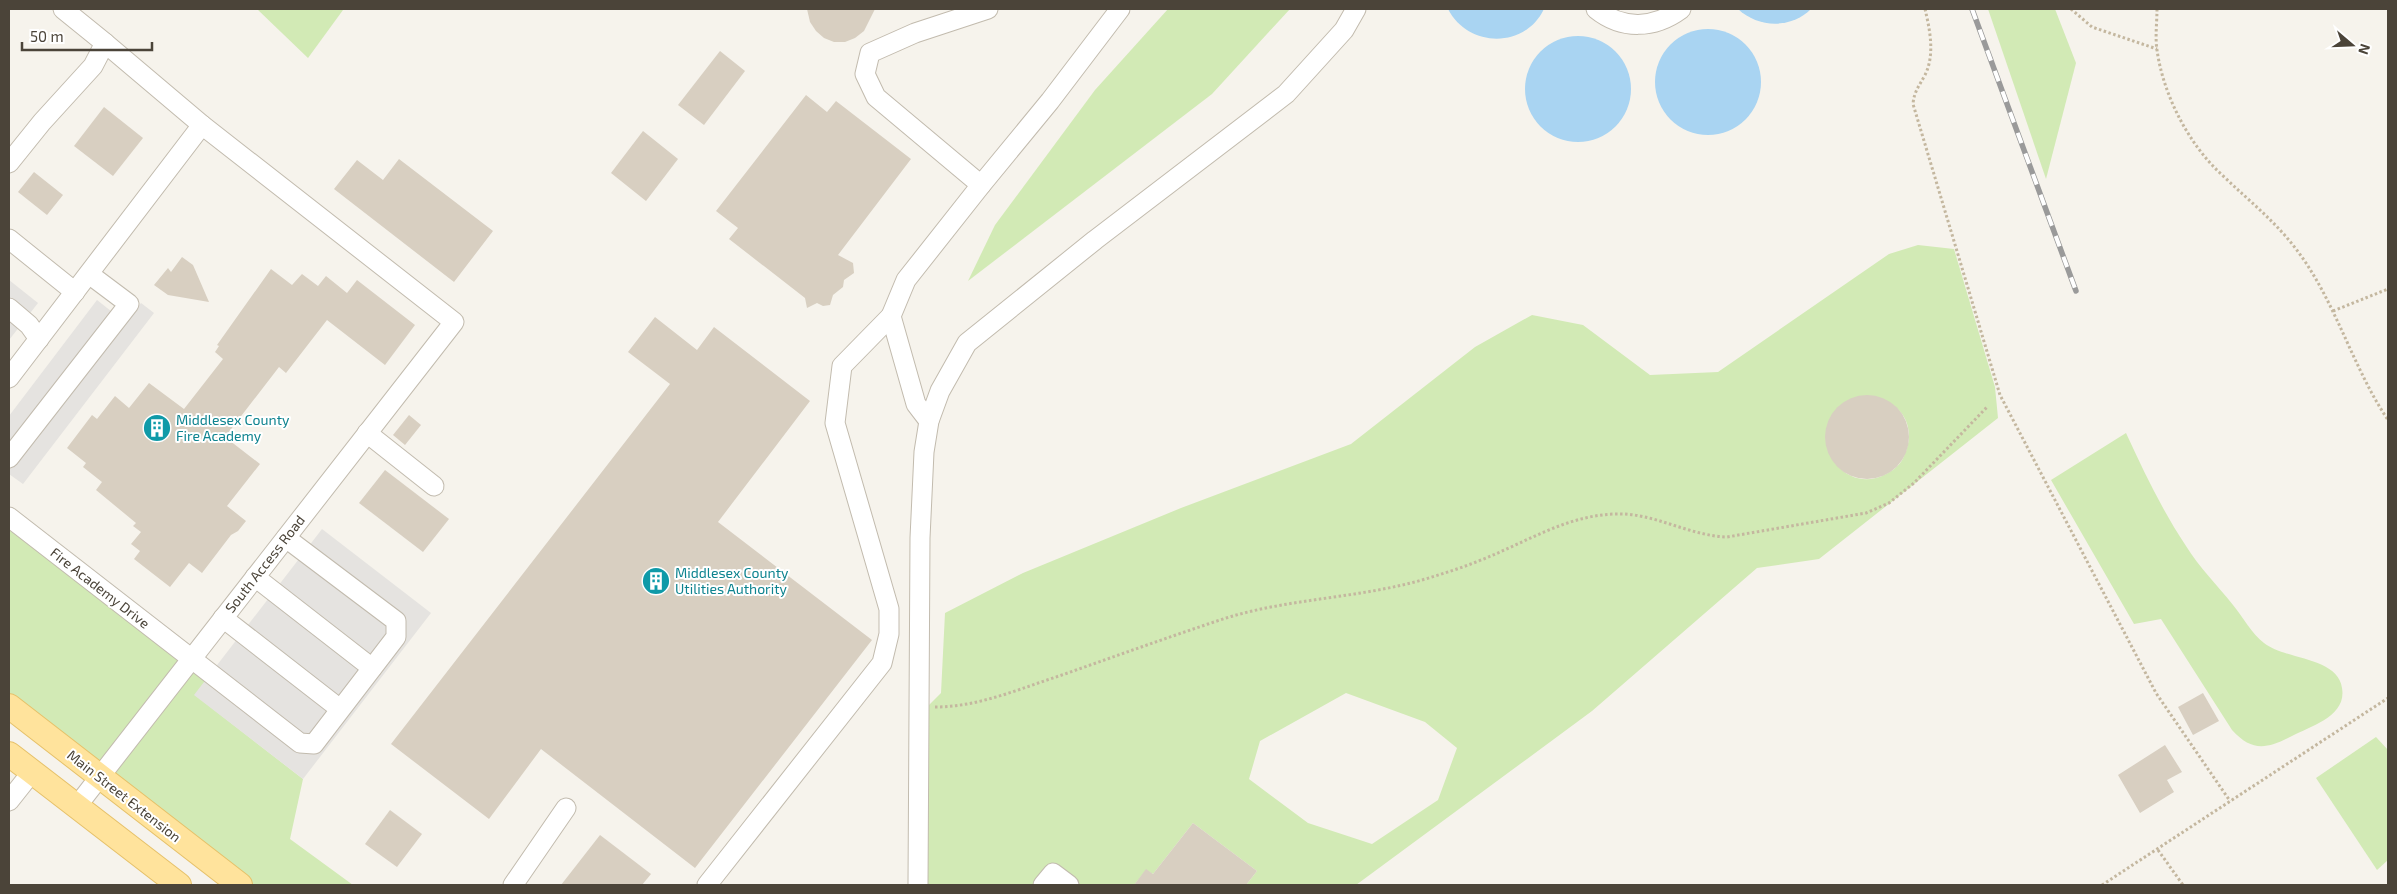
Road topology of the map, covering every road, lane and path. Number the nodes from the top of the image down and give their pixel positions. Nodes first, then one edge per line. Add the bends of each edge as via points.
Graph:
1 (63, 9) edge
2 (988, 9) edge
3 (1120, 9) edge
4 (1356, 9) edge
5 (1596, 9) edge
6 (1681, 9) edge
7 (1924, 9) edge
8 (2071, 9) edge
9 (2157, 9) edge
10 (105, 43) junction
11 (2157, 49) junction
12 (202, 125) junction
13 (9, 163) edge
14 (981, 184) junction
15 (9, 239) edge
16 (89, 274) junction
17 (2388, 289) edge
18 (75, 292) junction
19 (9, 308) edge
20 (2333, 311) junction
21 (891, 316) junction
22 (39, 339) junction
23 (10, 374) edge
24 (1988, 406) dead end
25 (2388, 420) edge
26 (929, 421) junction
27 (367, 433) junction
28 (9, 458) edge
29 (434, 486) dead end
30 (9, 517) edge
31 (286, 538) junction
32 (255, 577) junction
33 (223, 618) junction
34 (191, 659) junction
35 (372, 668) junction
36 (2388, 698) edge
37 (9, 706) edge
38 (920, 707) junction
39 (340, 709) junction
40 (9, 754) edge
41 (32, 772) junction
42 (99, 777) junction
43 (9, 801) edge
44 (2230, 801) junction
45 (76, 806) junction
46 (566, 808) dead end
47 (2158, 850) junction
48 (179, 885) edge
49 (240, 885) edge
50 (514, 885) edge
51 (707, 885) edge
52 (918, 885) edge
53 (1043, 885) edge
54 (1069, 885) edge
55 (2102, 885) edge
56 (2183, 885) edge

1 - 10 lane
2 - 14 lane via 916,33 870,53 865,74 876,97
3 - 14 lane
4 - 26 lane via 1344,30 1286,94 967,343 940,391
5 - 6 lane via 1606,17 1626,24 1648,25 1669,18
7 - 44 path via 1931,36 1930,56 1926,74 1914,91 1913,104 1997,389 2156,693
8 - 11 path via 2092,27
9 - 11 path
10 - 12 lane
10 - 13 lane via 93,66
11 - 20 path via 2165,85 2199,149 2289,239 2321,286
12 - 16 lane
12 - 27 lane, South Access Road via 454,322
14 - 21 lane via 906,280
15 - 18 lane
16 - 18 lane
16 - 28 lane via 130,304
17 - 20 path
18 - 22 lane
19 - 22 lane via 29,325
20 - 25 path via 2371,394
21 - 26 lane via 916,404
21 - 51 lane via 842,366 835,423 889,609 889,634 882,662
22 - 23 lane
24 - 38 path via 1914,483 1889,503 1866,513 1727,537 1711,536 1637,516 1618,514 1588,518 1538,533 1487,558 1434,577 1362,594 1274,607 1223,619 988,700
26 - 38 lane via 924,452 920,538
27 - 29 lane
27 - 31 lane, South Access Road
30 - 34 lane, Fire Academy Drive
31 - 32 lane, South Access Road
31 - 35 lane, Fire Academy Drive via 396,621 396,637
32 - 33 lane, South Access Road
32 - 35 lane
33 - 34 lane, South Access Road
33 - 39 lane
34 - 39 lane, Fire Academy Drive via 306,745 314,744
34 - 42 lane, South Access Road
35 - 39 lane, Fire Academy Drive
36 - 44 path
37 - 42 main road, Main Street Extension
38 - 52 lane
40 - 41 main road
41 - 43 lane
41 - 45 main road
42 - 45 lane, South Access Road
42 - 49 main road, Main Street Extension
44 - 47 path
45 - 48 main road
46 - 50 lane
47 - 55 path
47 - 56 path
53 - 54 lane via 1053,873

